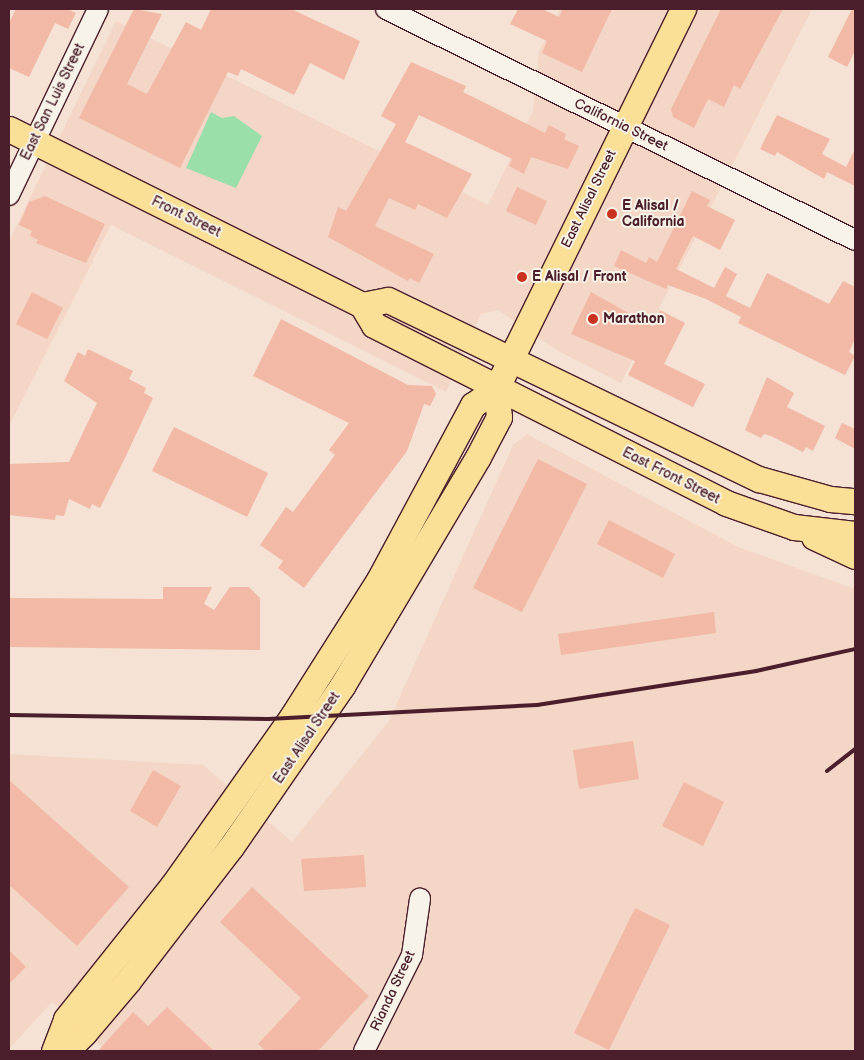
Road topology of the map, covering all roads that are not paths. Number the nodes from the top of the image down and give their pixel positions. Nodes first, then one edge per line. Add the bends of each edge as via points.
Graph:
1 (98, 9) edge
2 (386, 9) edge
3 (683, 9) edge
4 (624, 126) junction
5 (9, 129) edge
6 (34, 142) junction
7 (9, 195) edge
8 (855, 240) edge
9 (362, 305) junction
10 (511, 360) junction
11 (496, 389) junction
12 (855, 501) edge
13 (794, 527) junction
14 (855, 534) edge
15 (855, 556) edge
16 (420, 900) dead end
17 (57, 1050) edge
18 (364, 1051) edge

1 - 6 street, East San Luis Street
2 - 4 street, California Street
3 - 4 main road, East Alisal Street
4 - 8 street, California Street
4 - 10 main road, East Alisal Street
5 - 6 main road, Front Street
6 - 7 street, East San Luis Street
6 - 9 main road, Front Street
9 - 10 main road via 388,300
9 - 11 main road via 374,325
10 - 11 main road, East Alisal Street
10 - 12 main road via 721,464 822,497
11 - 13 main road, East Front Street via 726,503
11 - 17 main road, East Alisal Street via 499,417 342,686 231,847 128,981 78,1039
13 - 14 main road, East Front Street
13 - 15 main road
16 - 18 street, Rianda Street via 412,955

